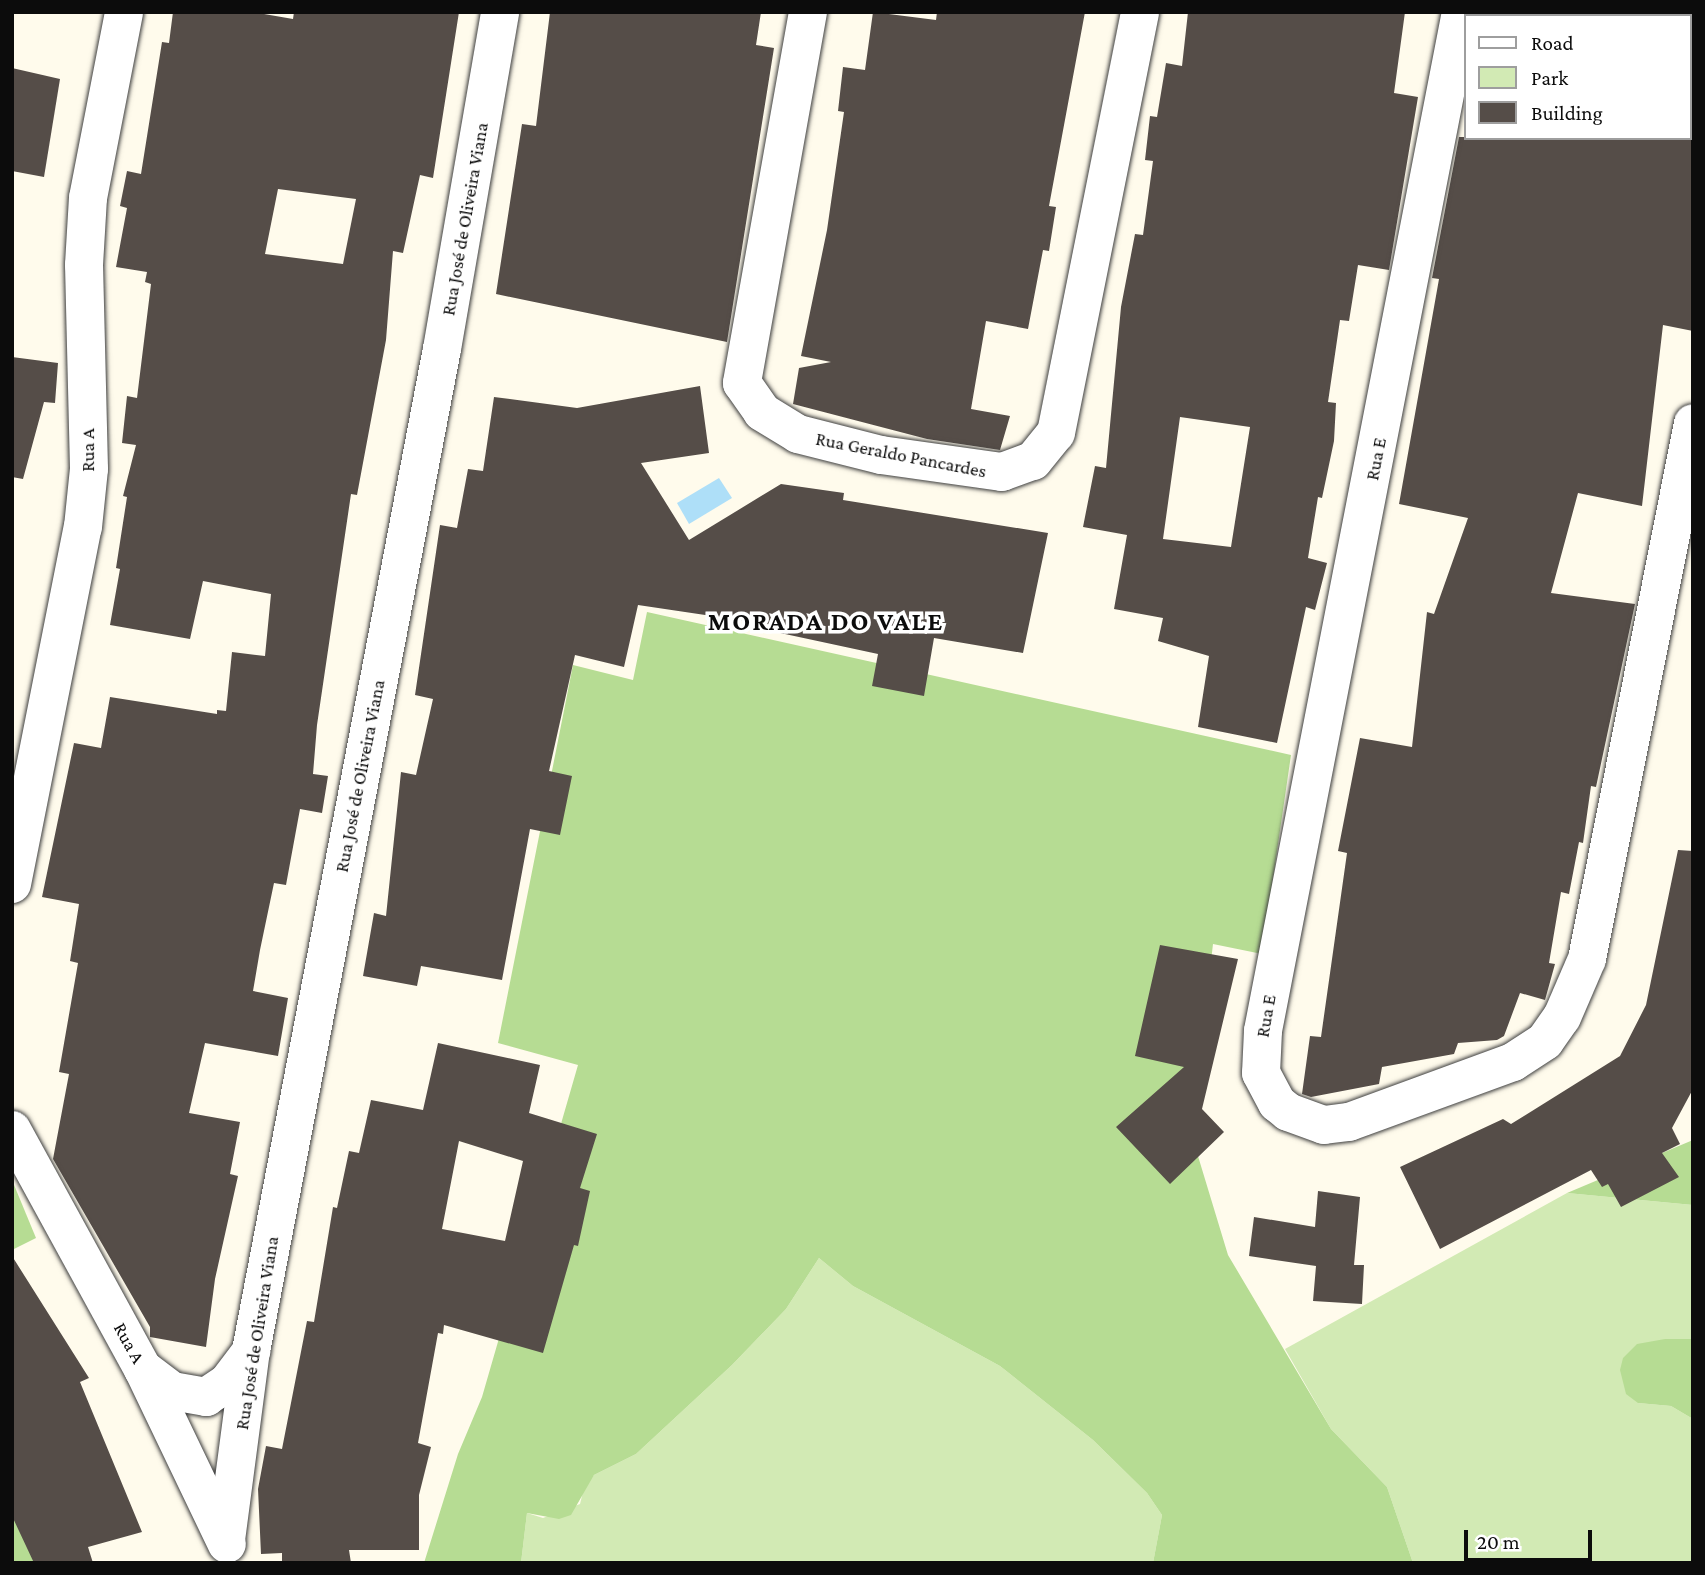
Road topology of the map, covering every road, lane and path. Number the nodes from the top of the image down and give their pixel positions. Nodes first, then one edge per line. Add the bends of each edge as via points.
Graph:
1 (124, 12) edge
2 (500, 12) edge
3 (808, 12) edge
4 (1140, 12) edge
5 (1461, 12) edge
6 (1693, 423) edge
7 (12, 884) edge
8 (12, 1130) edge
9 (251, 1351) junction
10 (143, 1369) junction
11 (229, 1551) edge

1 - 7 street, Rua A via 88,198 84,265 89,469 83,527
2 - 9 street, Rua José de Oliveira Viana via 442,349
3 - 4 street, Rua Geraldo Pancardes via 742,383 762,412 798,435 881,455 1002,472 1033,461 1056,433
5 - 6 street, Rua E via 1263,1031 1261,1073 1277,1103 1288,1112 1324,1125 1349,1122 1513,1062 1545,1041 1563,1017 1587,959
8 - 10 street, Rua A
9 - 10 street via 228,1382 206,1397 172,1391
9 - 11 street, Rua José de Oliveira Viana
10 - 11 street, Rua A

